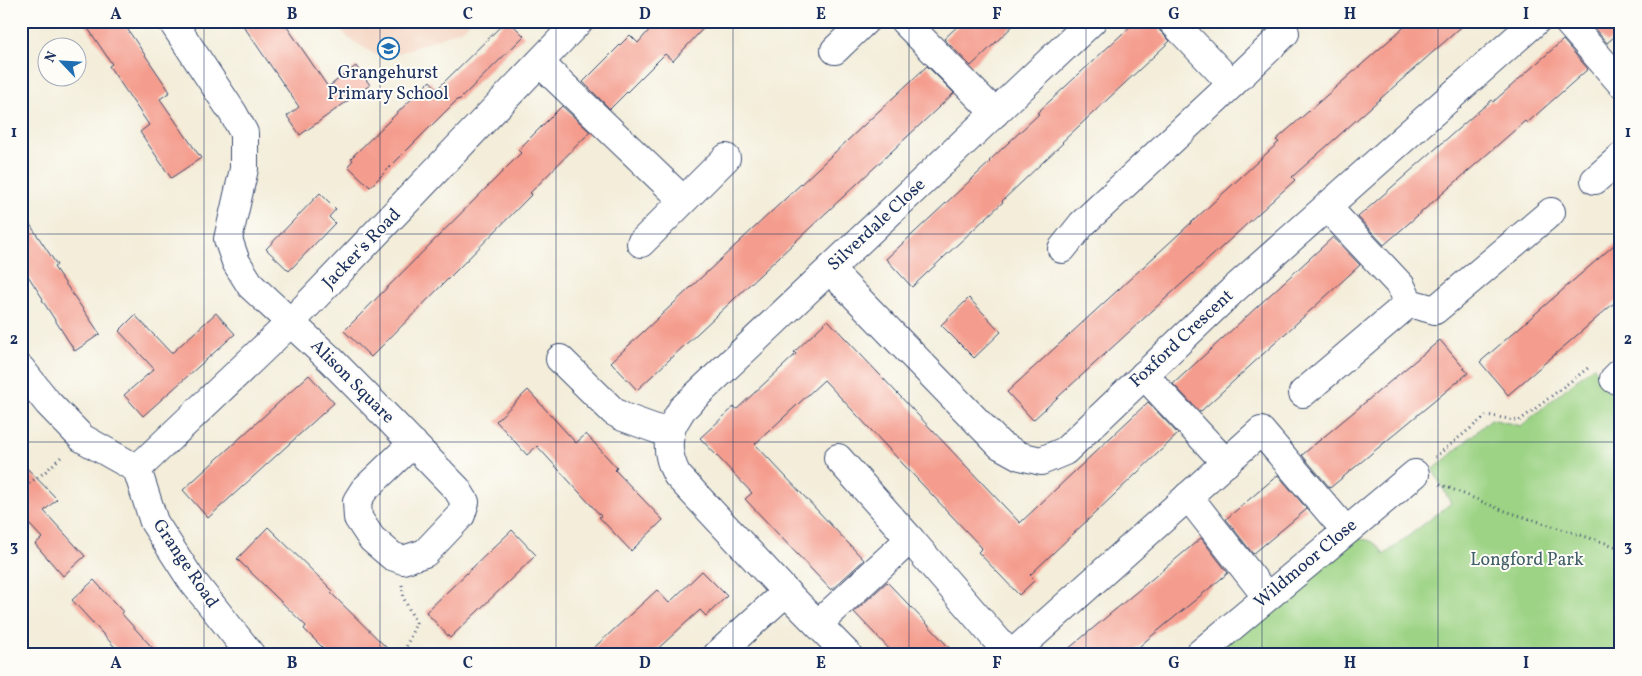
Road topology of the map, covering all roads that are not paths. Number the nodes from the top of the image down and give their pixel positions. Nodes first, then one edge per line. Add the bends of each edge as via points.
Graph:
1 (172, 21) edge
2 (579, 21) edge
3 (865, 21) edge
4 (904, 21) edge
5 (1092, 21) edge
6 (1172, 21) edge
7 (1536, 21) edge
8 (1567, 21) edge
9 (1286, 33) dead end
10 (836, 50) dead end
11 (540, 62) junction
12 (1621, 83) edge
13 (1232, 84) junction
14 (995, 113) junction
15 (1621, 157) edge
16 (726, 158) dead end
17 (1595, 180) dead end
18 (683, 200) junction
19 (1327, 207) junction
20 (1551, 212) dead end
21 (641, 243) dead end
22 (1062, 249) dead end
23 (830, 270) junction
24 (1409, 303) junction
25 (291, 322) junction
26 (560, 360) dead end
27 (21, 369) edge
28 (1144, 375) junction
29 (1303, 393) dead end
30 (670, 434) junction
31 (413, 443) junction
32 (838, 458) dead end
33 (1226, 463) junction
34 (137, 469) junction
35 (1415, 474) road end
36 (1188, 496) junction
37 (1346, 531) junction
38 (910, 539) junction
39 (786, 592) junction
40 (1267, 597) junction
41 (818, 624) junction
42 (251, 655) edge
43 (717, 655) edge
44 (848, 655) edge
45 (1010, 655) edge
46 (1198, 655) edge

1 - 25 street, Alison Square via 244,133 244,169 228,239 236,262 251,286
2 - 11 street, Jacker's Road
3 - 10 street
4 - 14 street
5 - 14 street, Silverdale Close
6 - 13 street
7 - 19 street, Foxford Crescent
8 - 12 street
9 - 13 street
11 - 18 street
11 - 25 street, Jacker's Road
13 - 22 street via 1082,224
14 - 23 street, Silverdale Close
15 - 17 street
16 - 18 street
18 - 21 street
19 - 24 street via 1401,286
19 - 28 street, Foxford Crescent
20 - 24 street via 1435,310
23 - 28 street, Foxford Crescent via 1000,445 1020,456 1042,461 1065,451
23 - 30 street, Silverdale Close via 682,409
24 - 29 street
25 - 31 street, Alison Square
25 - 34 street, Jacker's Road
26 - 30 street via 614,412
27 - 34 street via 82,438
28 - 33 street
30 - 39 street, Silverdale Close via 670,462 677,475
31 - 31 street, Alison Square via 364,490 357,501 358,518 372,539 402,560 425,553 462,516 464,502 457,489
32 - 38 street
33 - 36 street
33 - 37 street via 1262,431
34 - 42 street, Grange Road via 154,522 190,578
35 - 37 street, Wildmoor Close
36 - 40 street
36 - 45 street
37 - 40 street, Wildmoor Close
38 - 41 street
38 - 45 street
39 - 41 street, Silverdale Close
39 - 43 street
40 - 46 street, Wildmoor Close
41 - 44 street, Silverdale Close

